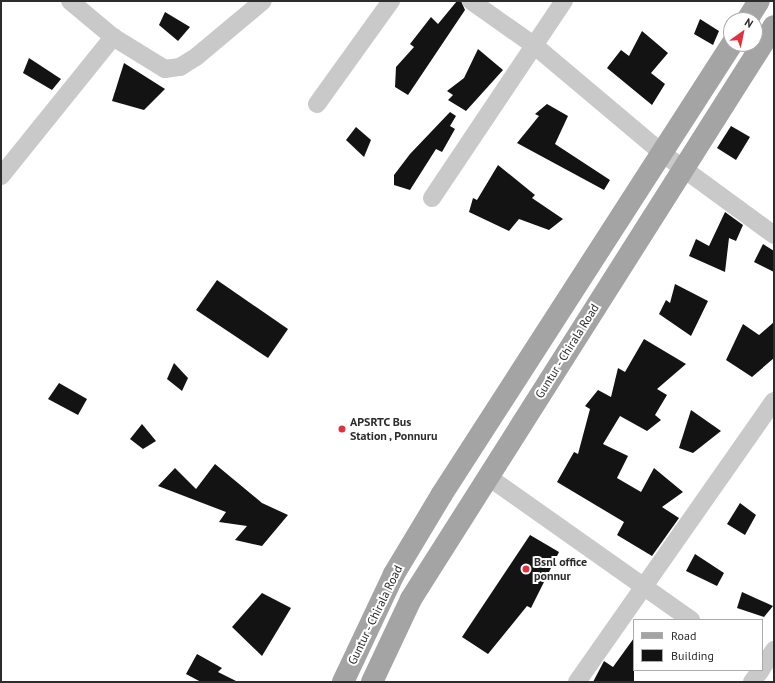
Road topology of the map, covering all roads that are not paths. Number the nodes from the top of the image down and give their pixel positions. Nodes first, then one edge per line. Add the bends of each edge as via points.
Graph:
1 (70, 1) edge
2 (263, 1) edge
3 (391, 1) edge
4 (471, 1) edge
5 (564, 1) edge
6 (760, 1) edge
7 (753, 12) edge
8 (774, 26) edge
9 (113, 37) junction
10 (535, 46) junction
11 (727, 52) edge
12 (317, 104) dead end
13 (662, 153) junction
14 (684, 167) junction
15 (1, 176) edge
16 (432, 198) dead end
17 (774, 235) edge
18 (774, 401) edge
19 (487, 476) junction
20 (643, 588) junction
21 (690, 619) edge
22 (774, 650) edge
23 (763, 666) edge
24 (763, 669) edge
25 (760, 671) edge
26 (774, 675) edge
27 (343, 682) edge
28 (372, 682) edge
29 (578, 682) edge
30 (752, 682) edge

1 - 9 street
2 - 9 street via 180,67 165,69
3 - 12 street
4 - 10 street
5 - 10 street
6 - 7 main road
8 - 14 main road, Guntur - Chirala Road
9 - 15 street
10 - 13 street
10 - 16 street
11 - 13 main road, Guntur - Chirala Road
13 - 14 street
13 - 27 main road, Guntur - Chirala Road via 442,494 394,574
14 - 17 street
14 - 19 main road, Guntur - Chirala Road
18 - 20 street
19 - 20 street
19 - 28 main road, Guntur - Chirala Road via 411,599
20 - 21 street
20 - 29 street
22 - 23 street
24 - 26 street
25 - 30 street

